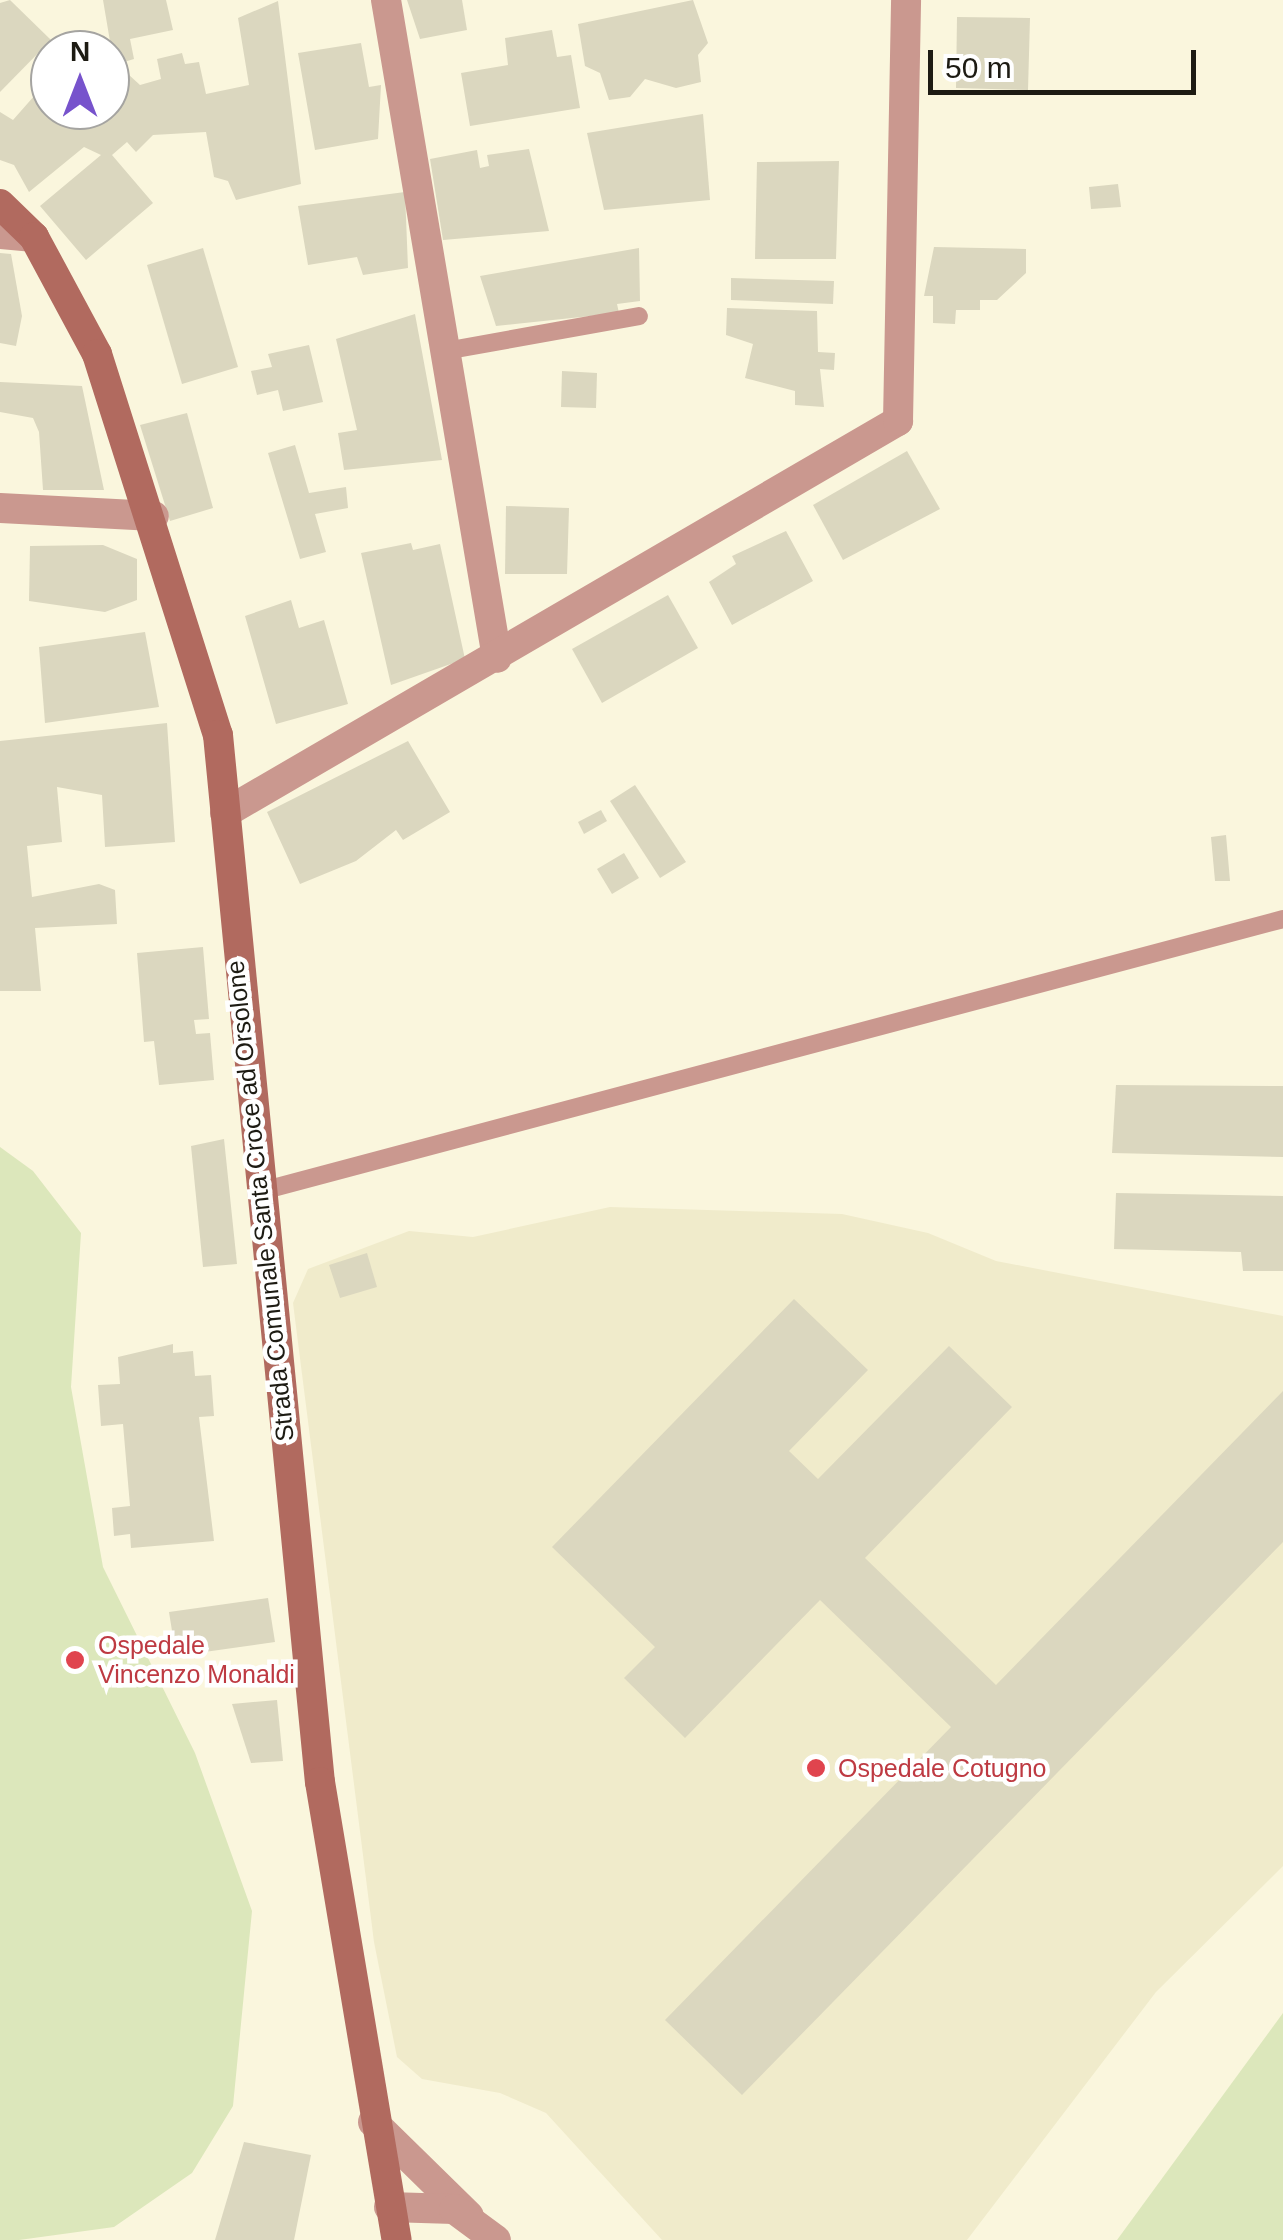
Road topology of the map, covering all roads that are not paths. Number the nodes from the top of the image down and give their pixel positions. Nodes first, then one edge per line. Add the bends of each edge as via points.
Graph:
1 (386, 0) edge
2 (906, 1) edge
3 (0, 204) edge
4 (0, 234) edge
5 (34, 237) junction
6 (638, 316) dead end
7 (446, 351) junction
8 (0, 508) edge
9 (154, 516) junction
10 (497, 658) junction
11 (225, 813) junction
12 (1283, 919) edge
13 (257, 1192) junction
14 (373, 2122) junction
15 (390, 2207) junction
16 (469, 2216) junction
17 (397, 2240) edge
18 (496, 2240) edge

1 - 7 street
2 - 10 street via 898,422
3 - 5 street, Strada Comunale Santa Croce ad Orsolone
4 - 5 street
5 - 9 street, Strada Comunale Santa Croce ad Orsolone via 97,354
6 - 7 lane
7 - 10 street
8 - 9 street
9 - 11 street, Strada Comunale Santa Croce ad Orsolone via 218,734
10 - 11 street
11 - 13 street, Strada Comunale Santa Croce ad Orsolone
12 - 13 lane
13 - 14 street, Strada Comunale Santa Croce ad Orsolone via 320,1782
14 - 15 street, Strada Comunale Santa Croce ad Orsolone
14 - 16 street
15 - 16 street
15 - 17 street, Strada Comunale Santa Croce ad Orsolone
16 - 18 street

